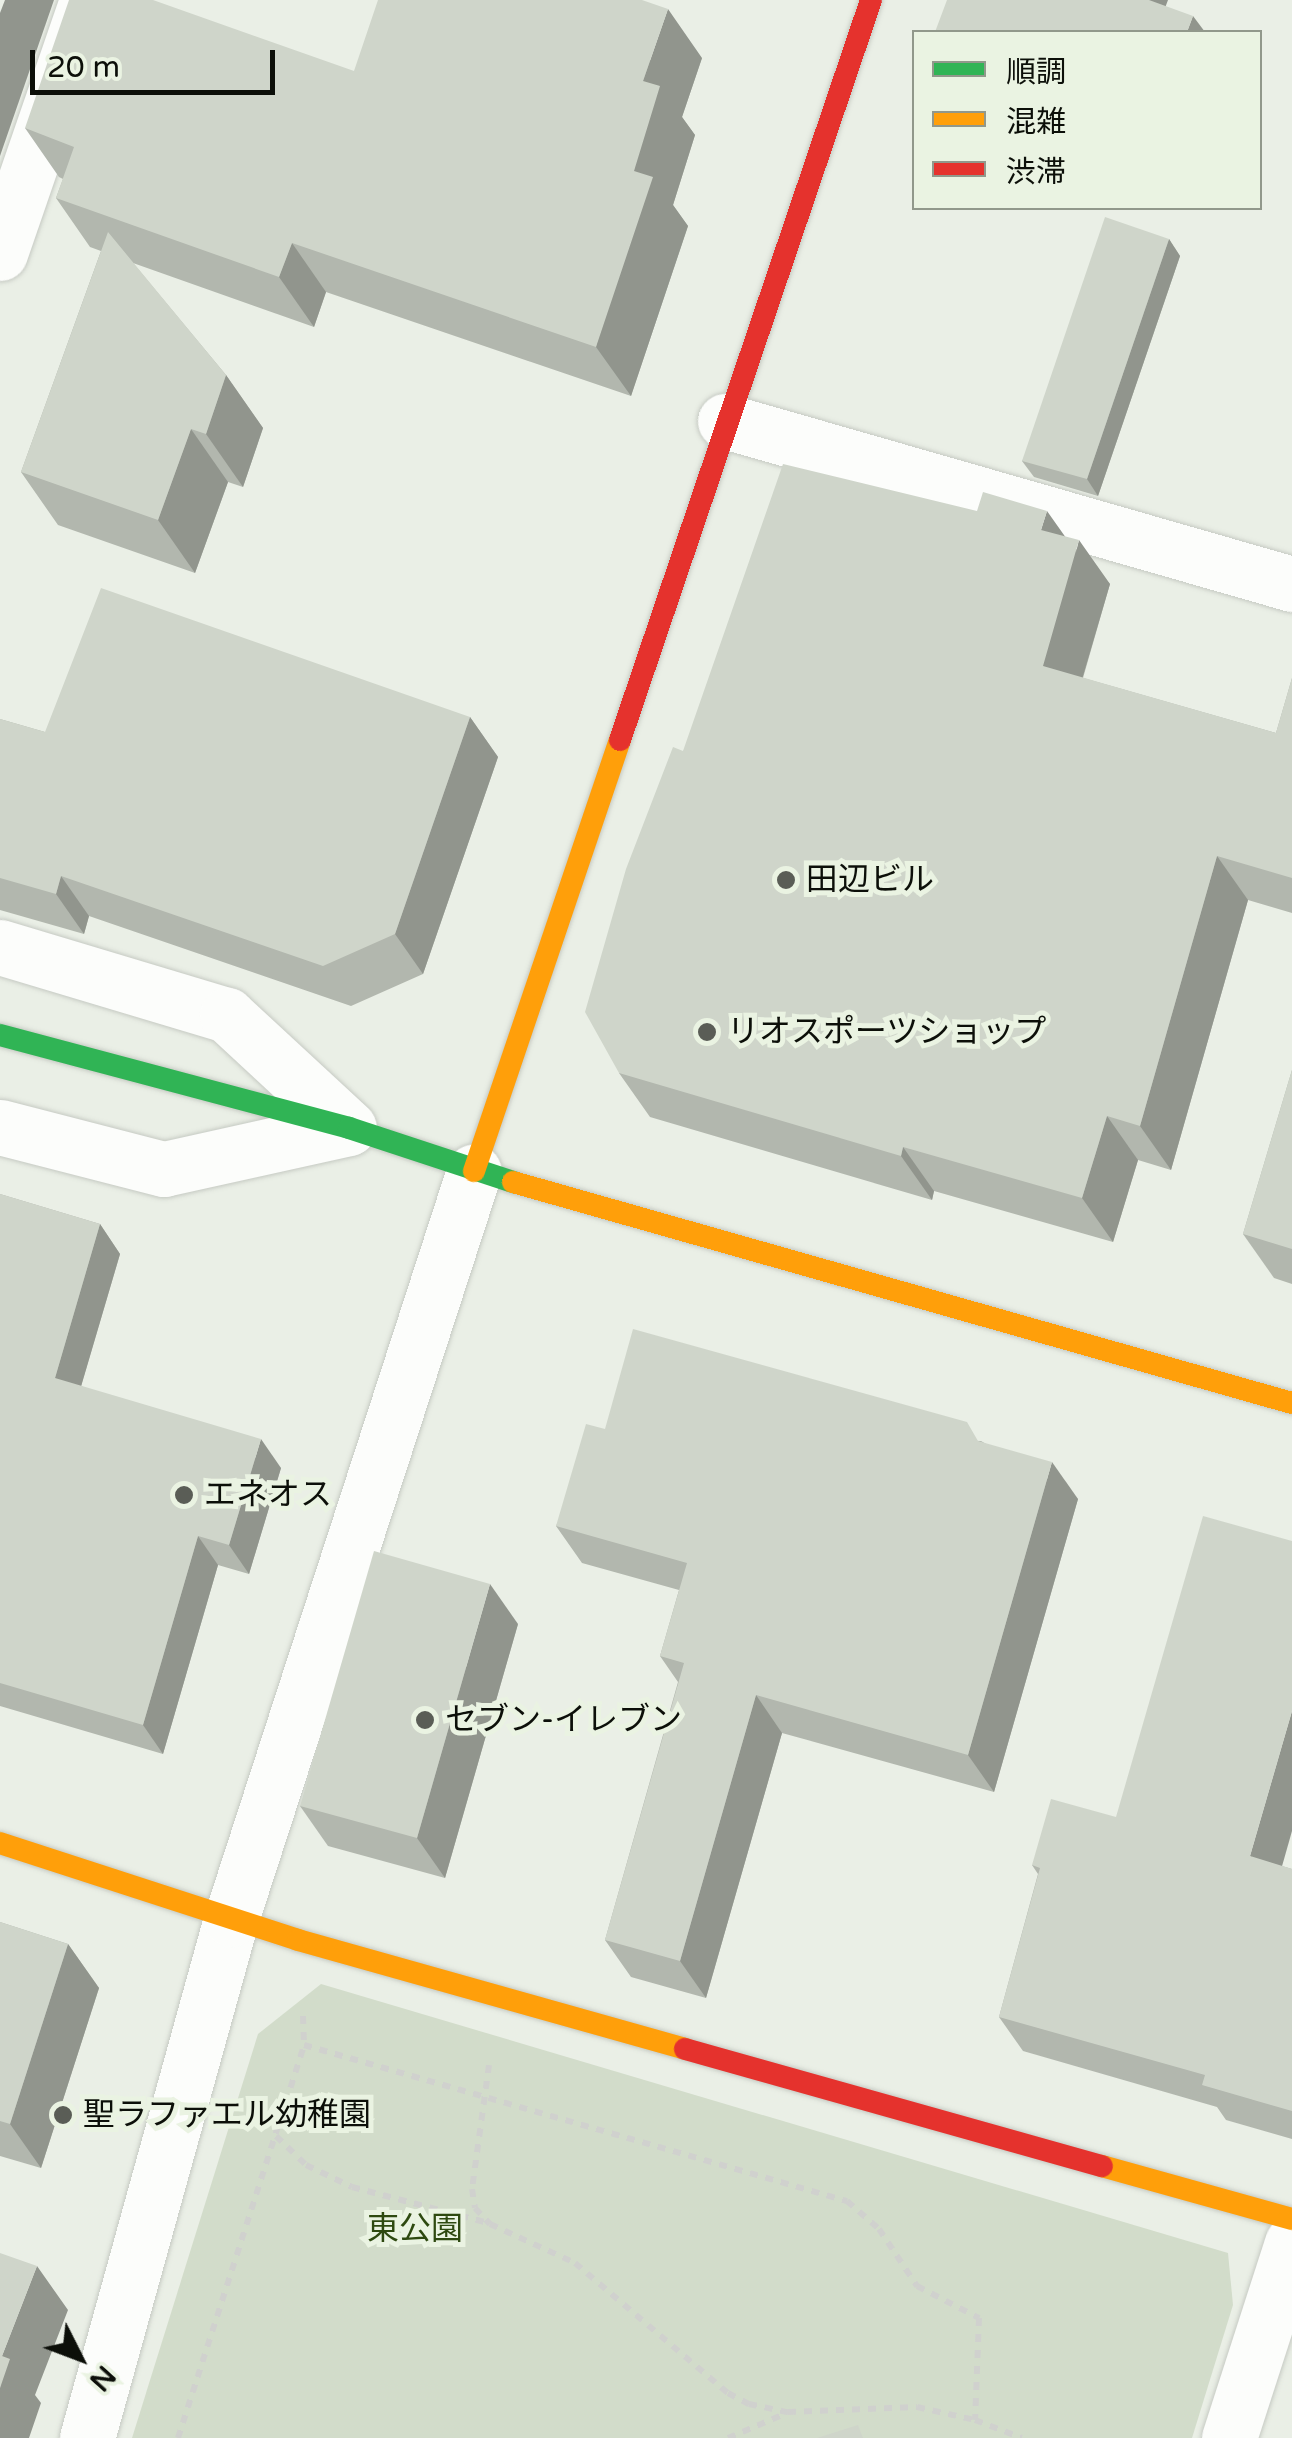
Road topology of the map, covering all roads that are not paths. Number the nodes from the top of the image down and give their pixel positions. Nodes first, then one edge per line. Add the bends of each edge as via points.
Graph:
1 (87, 0) edge
2 (871, 0) edge
3 (18, 142) edge
4 (0, 252) edge
5 (725, 421) junction
6 (1292, 584) edge
7 (0, 947) edge
8 (0, 1035) edge
9 (0, 1127) edge
10 (349, 1128) junction
11 (474, 1171) junction
12 (1292, 1403) edge
13 (0, 1843) edge
14 (231, 1919) junction
15 (1292, 2219) edge
16 (1292, 2243) edge
17 (87, 2438) edge
18 (1228, 2438) edge

1 - 3 street
2 - 5 street
3 - 4 street
5 - 6 street
5 - 11 street
7 - 10 street via 227,1015
8 - 10 street
9 - 10 street via 164,1169
10 - 11 street
11 - 12 street
11 - 14 street
13 - 14 street
14 - 15 street
14 - 17 street
16 - 18 street

